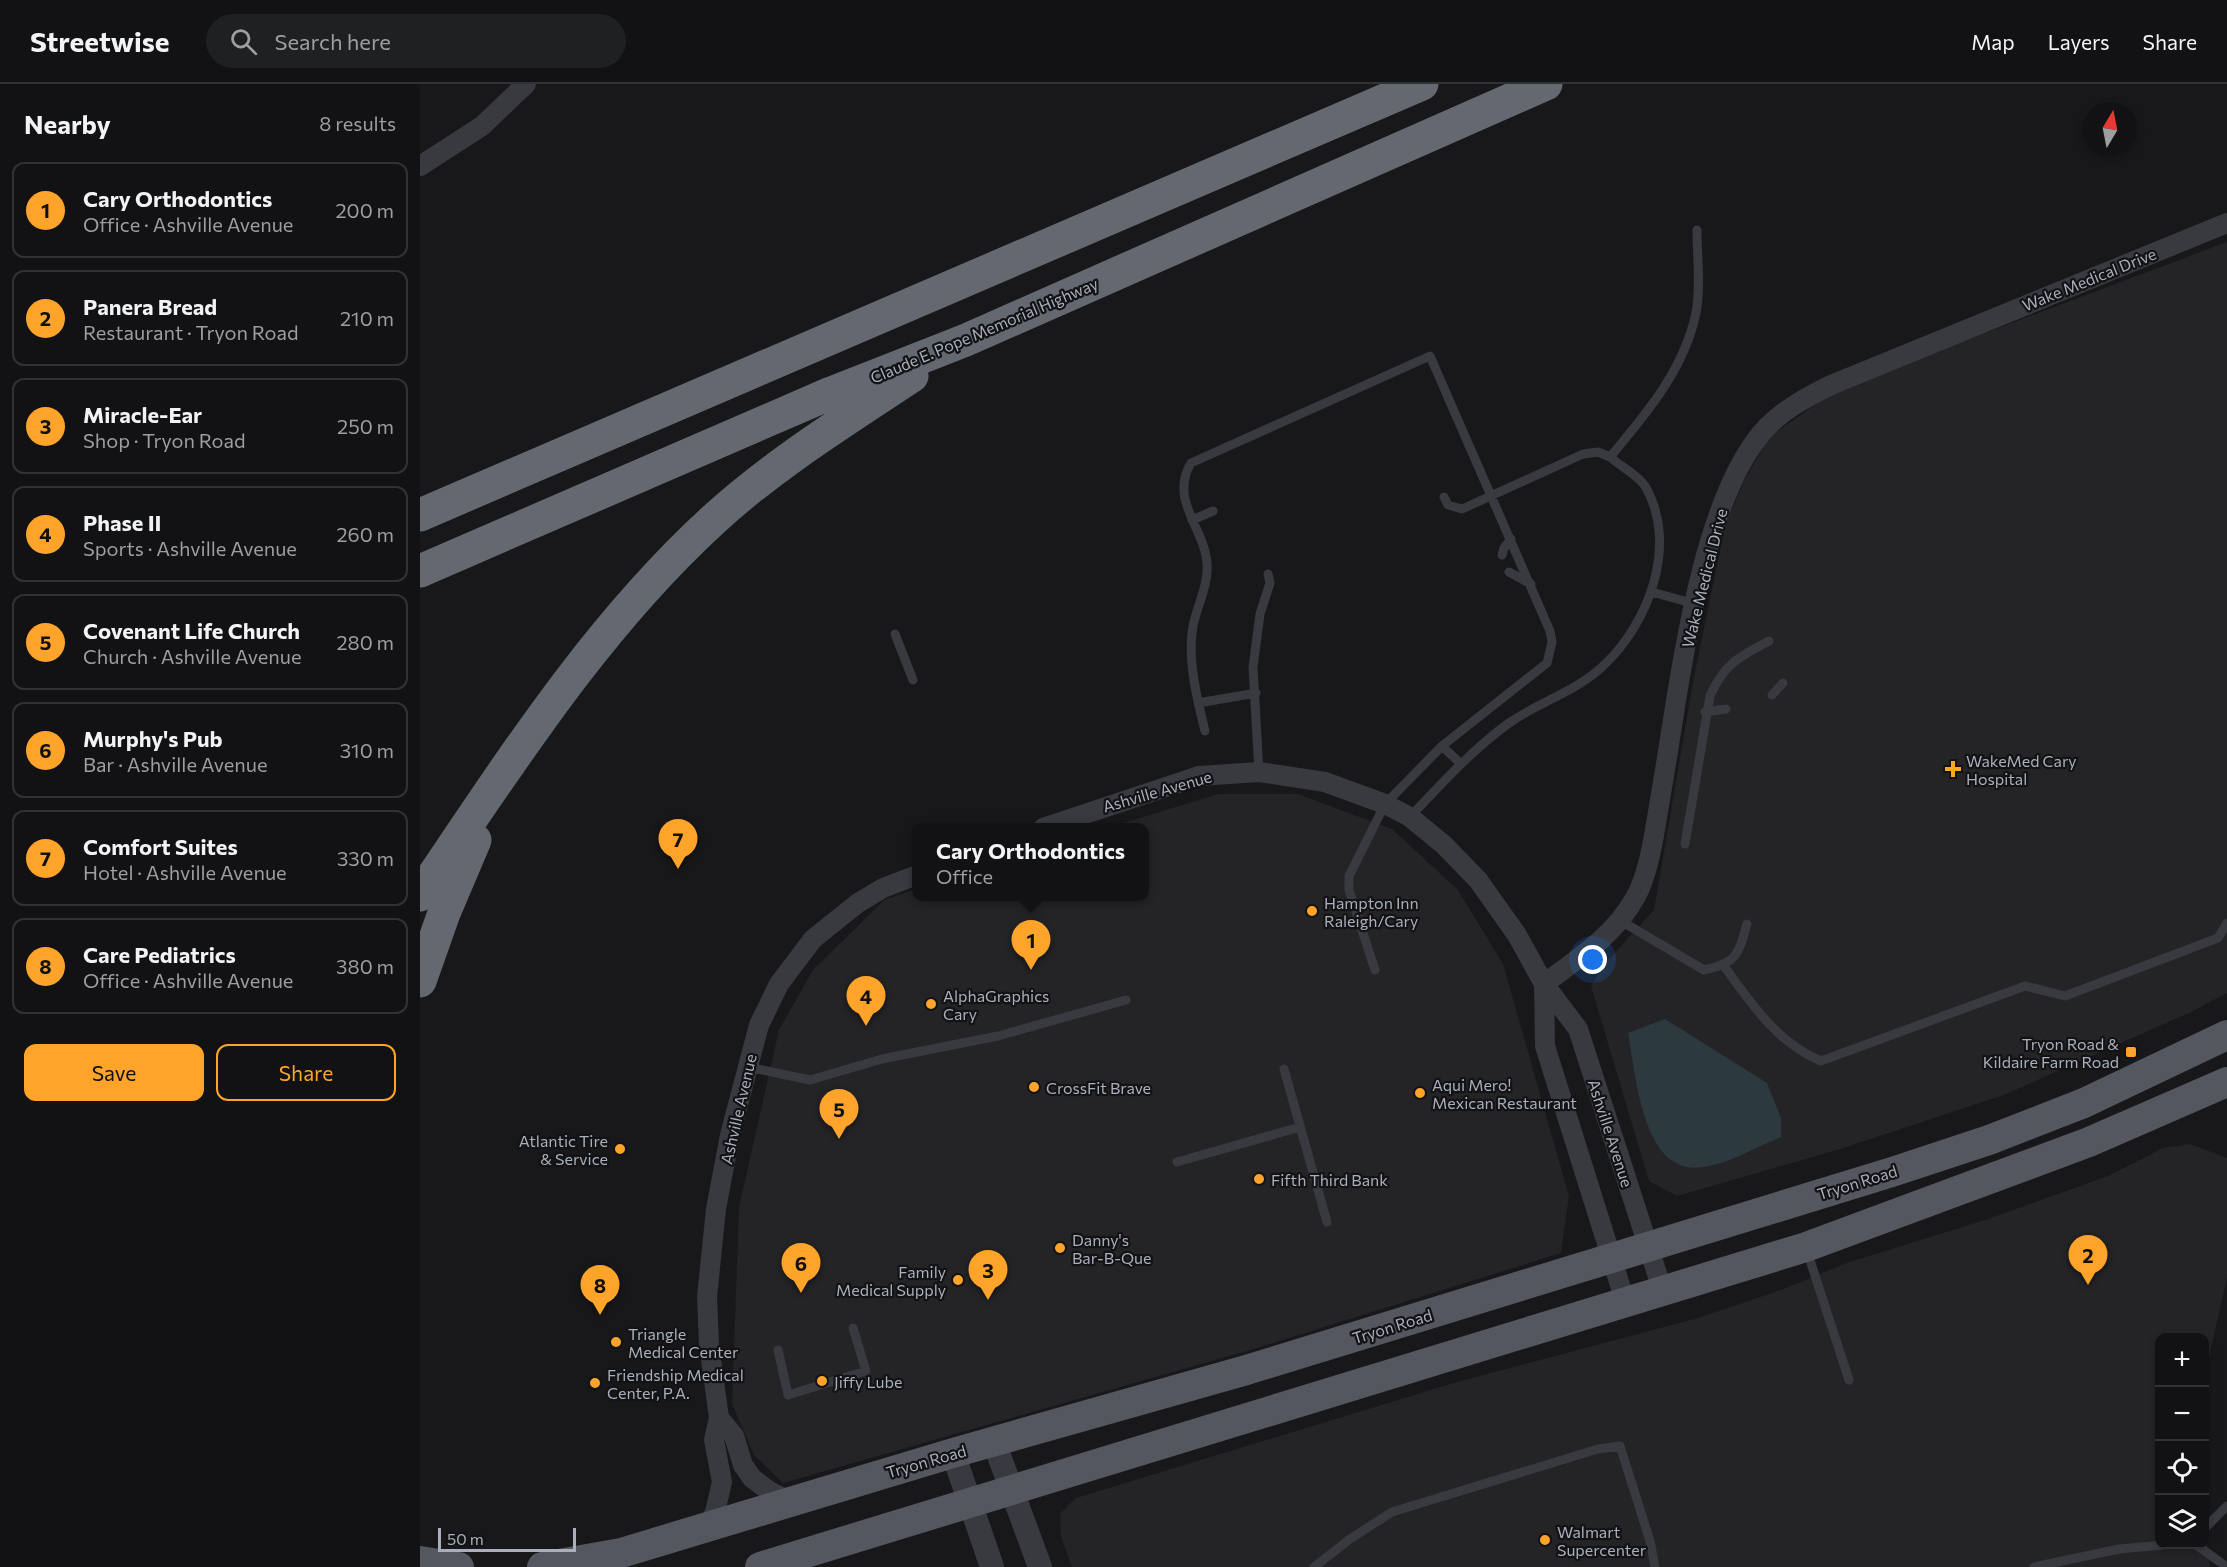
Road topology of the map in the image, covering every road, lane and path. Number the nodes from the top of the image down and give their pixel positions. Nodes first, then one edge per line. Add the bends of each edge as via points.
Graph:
1 (526, 84) edge
2 (1422, 84) edge
3 (1546, 84) edge
4 (420, 166) edge
5 (2227, 224) edge
6 (1697, 230) dead end
7 (966, 340) junction
8 (1610, 458) junction
9 (1492, 496) junction
10 (1444, 497) dead end
11 (1213, 511) dead end
12 (420, 515) edge
13 (1192, 520) junction
14 (1511, 539) junction
15 (1502, 555) dead end
16 (420, 571) edge
17 (1509, 572) dead end
18 (1268, 574) dead end
19 (1531, 584) junction
20 (1652, 592) junction
21 (1695, 604) junction
22 (895, 634) dead end
23 (1769, 641) dead end
24 (913, 680) dead end
25 (1783, 683) dead end
26 (1256, 693) junction
27 (1772, 695) dead end
28 (1198, 703) junction
29 (1726, 709) dead end
30 (1706, 712) junction
31 (1205, 731) dead end
32 (1442, 746) junction
33 (1460, 763) junction
34 (503, 772) junction
35 (1259, 772) junction
36 (1385, 804) junction
37 (1410, 817) junction
38 (1058, 823) edge
39 (1684, 844) dead end
40 (912, 877) edge
41 (420, 896) edge
42 (1621, 921) junction
43 (2227, 923) edge
44 (1747, 924) dead end
45 (1724, 966) junction
46 (1375, 970) dead end
47 (420, 981) edge
48 (1544, 984) junction
49 (1126, 1000) dead end
50 (2227, 1035) edge
51 (748, 1067) junction
52 (1284, 1069) dead end
53 (2227, 1082) edge
54 (2227, 1096) edge
55 (2193, 1099) junction
56 (1300, 1127) junction
57 (1177, 1162) dead end
58 (1327, 1222) dead end
59 (1647, 1246) junction
60 (1806, 1247) junction
61 (1613, 1258) junction
62 (1662, 1290) junction
63 (1625, 1301) junction
64 (852, 1328) dead end
65 (778, 1350) dead end
66 (1849, 1380) dead end
67 (719, 1418) junction
68 (994, 1442) junction
69 (953, 1453) junction
70 (1011, 1489) junction
71 (791, 1502) junction
72 (970, 1502) junction
73 (2227, 1506) edge
74 (2209, 1525) edge
75 (708, 1527) junction
76 (2155, 1546) edge
77 (2201, 1549) edge
78 (608, 1560) edge
79 (420, 1561) edge
80 (459, 1567) edge
81 (542, 1567) edge
82 (760, 1567) edge
83 (992, 1567) edge
84 (1040, 1567) edge
85 (1314, 1567) edge
86 (1655, 1567) edge
87 (2034, 1567) edge
88 (2226, 1567) edge

1 - 4 street via 482,126
2 - 12 highway
3 - 7 highway, Claude E. Pope Memorial Highway
5 - 21 street, Wake Medical Drive via 1948,335 1792,404 1766,428 1729,486
6 - 8 lane via 1696,311 1681,358 1653,405
7 - 16 highway, Claude E. Pope Memorial Highway via 831,393
7 - 34 highway via 789,459 714,519 658,574 584,660
8 - 9 lane via 1598,452 1583,454
8 - 20 lane via 1644,484 1658,516 1659,558
9 - 10 lane via 1462,509 1448,505
9 - 13 lane via 1430,356 1191,463 1182,489
9 - 14 lane
11 - 13 lane
13 - 28 lane via 1207,562 1192,628
14 - 15 lane
14 - 19 lane
17 - 19 lane
18 - 26 lane via 1270,583 1260,614 1253,667
19 - 32 lane via 1552,642 1546,663
20 - 21 lane
20 - 33 lane via 1620,650 1601,668 1511,722
21 - 42 street, Wake Medical Drive via 1652,844 1637,896
22 - 24 lane
23 - 30 lane via 1732,661 1717,680
25 - 27 lane
26 - 28 lane
26 - 35 lane
28 - 31 lane
29 - 30 lane
30 - 39 lane
32 - 33 lane
32 - 36 lane
33 - 37 lane
34 - 41 highway
34 - 47 highway
35 - 36 street, Ashville Avenue via 1325,782
35 - 38 street, Ashville Avenue via 1199,776
36 - 37 street, Ashville Avenue
36 - 46 lane via 1349,876 1349,890
37 - 48 street, Ashville Avenue via 1478,880 1517,935
40 - 51 street, Ashville Avenue via 858,903 813,939 779,984 759,1025
42 - 45 lane via 1704,970
42 - 48 street, Wake Medical Drive
43 - 45 lane via 2218,938 2065,996 2025,986 1821,1061 1803,1054 1765,1022
44 - 45 lane via 1738,955
48 - 59 street, Ashville Avenue via 1578,1029
48 - 61 street, Ashville Avenue via 1545,1046
49 - 51 lane via 998,1036 882,1059 810,1080
50 - 59 main road, Tryon Road via 2084,1103 1999,1136
51 - 67 street, Ashville Avenue via 716,1209 707,1297
52 - 56 lane
53 - 55 main road
54 - 55 main road
55 - 60 main road via 2067,1151
56 - 57 lane
56 - 58 lane
59 - 61 main road, Tryon Road
59 - 62 street, Ashville Avenue
60 - 62 main road
60 - 66 lane
61 - 63 street, Ashville Avenue
61 - 68 main road, Tryon Road
62 - 63 main road
63 - 70 main road
64 - 65 lane via 866,1371 788,1395
67 - 71 street, Ashville Avenue via 734,1436 743,1465 752,1478
67 - 75 street, Ashville Avenue via 714,1440 722,1482
68 - 69 main road, Tryon Road
68 - 70 street
69 - 71 main road, Tryon Road
69 - 72 street
70 - 72 main road
70 - 84 street
71 - 75 main road, Tryon Road
72 - 82 main road
72 - 83 street
73 - 74 lane
75 - 78 main road, Tryon Road
76 - 87 lane via 2119,1549
77 - 88 lane
78 - 81 main road, Tryon Road
79 - 80 main road
85 - 86 lane via 1392,1512 1598,1449 1620,1446

